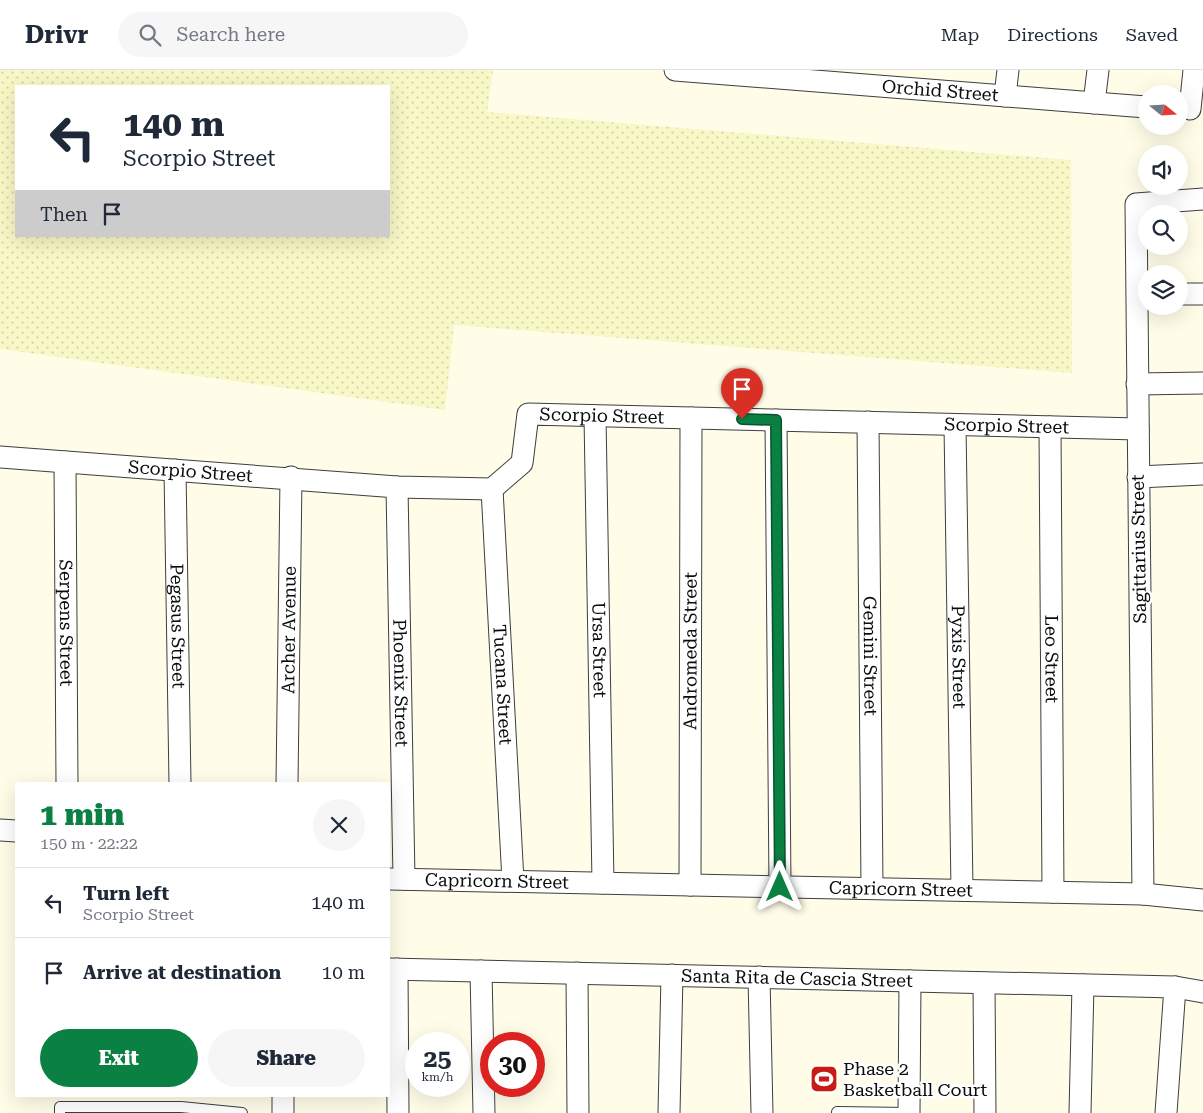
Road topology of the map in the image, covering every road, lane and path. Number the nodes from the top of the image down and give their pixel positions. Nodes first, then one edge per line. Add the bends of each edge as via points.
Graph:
1 (674, 70) edge
2 (1008, 70) edge
3 (1098, 70) edge
4 (1194, 70) edge
5 (735, 72) edge
6 (830, 76) edge
7 (918, 80) edge
8 (1005, 96) junction
9 (1094, 103) junction
10 (1138, 106) edge
11 (1191, 108) edge
12 (1203, 200) edge
13 (1139, 265) edge
14 (1188, 294) edge
15 (1203, 294) edge
16 (1140, 315) edge
17 (1203, 383) edge
18 (1137, 384) junction
19 (595, 416) junction
20 (691, 418) junction
21 (776, 420) junction
22 (868, 422) junction
23 (955, 425) junction
24 (1050, 427) junction
25 (1138, 429) junction
26 (0, 457) edge
27 (65, 462) junction
28 (175, 470) junction
29 (1203, 474) edge
30 (291, 477) junction
31 (1138, 477) junction
32 (397, 487) junction
33 (492, 489) junction
34 (67, 782) edge
35 (180, 782) edge
36 (287, 782) edge
37 (0, 830) edge
38 (15, 831) edge
39 (396, 879) edge
40 (513, 882) junction
41 (603, 883) junction
42 (690, 885) junction
43 (780, 887) junction
44 (872, 888) junction
45 (962, 890) junction
46 (1054, 892) junction
47 (1143, 894) junction
48 (1203, 900) edge
49 (393, 969) edge
50 (481, 971) junction
51 (577, 973) junction
52 (672, 975) junction
53 (759, 977) junction
54 (910, 981) junction
55 (984, 983) junction
56 (1082, 985) junction
57 (1175, 988) junction
58 (1203, 992) edge
59 (283, 1097) edge
60 (125, 1110) edge
61 (181, 1110) edge
62 (837, 1112) edge
63 (60, 1113) edge
64 (242, 1113) edge
65 (283, 1113) edge
66 (398, 1113) edge
67 (484, 1113) edge
68 (578, 1113) edge
69 (669, 1113) edge
70 (762, 1113) edge
71 (909, 1113) edge
72 (985, 1113) edge
73 (1080, 1113) edge
74 (1166, 1113) edge

1 - 5 street, Orchid Street
2 - 8 street
3 - 9 street
4 - 11 street
5 - 6 street, Orchid Street
6 - 7 street, Orchid Street
7 - 8 street, Orchid Street
8 - 9 street, Orchid Street
9 - 10 street, Orchid Street
12 - 13 street, Sagittarius Street via 1136,204
14 - 15 street
16 - 18 street, Sagittarius Street
17 - 18 street
18 - 25 street, Sagittarius Street
19 - 20 street, Scorpio Street
19 - 33 street, Scorpio Street via 528,414 522,463
19 - 41 street, Ursa Street
20 - 21 street, Scorpio Street
20 - 42 street, Andromeda Street
21 - 22 street, Scorpio Street
21 - 43 street
22 - 23 street, Scorpio Street
22 - 44 street, Gemini Street
23 - 24 street, Scorpio Street
23 - 45 street, Pyxis Street
24 - 25 street, Scorpio Street
24 - 46 street, Leo Street
25 - 31 street, Sagittarius Street
26 - 27 street, Scorpio Street
27 - 28 street, Scorpio Street
27 - 34 street, Serpens Street
28 - 30 street, Scorpio Street
28 - 35 street, Pegasus Street
29 - 31 street
30 - 32 street, Scorpio Street
30 - 36 street, Archer Avenue
31 - 47 street, Sagittarius Street
32 - 33 street, Scorpio Street
32 - 39 street, Phoenix Street
33 - 40 street, Tucana Street
37 - 38 street
39 - 40 street, Capricorn Street
40 - 41 street, Capricorn Street
41 - 42 street, Capricorn Street
42 - 43 street, Capricorn Street
43 - 44 street, Capricorn Street
44 - 45 street, Capricorn Street
45 - 46 street, Capricorn Street
46 - 47 street, Capricorn Street
47 - 48 street, Capricorn Street
49 - 50 street, Santa Rita de Cascia Street
49 - 66 street
50 - 51 street, Santa Rita de Cascia Street
50 - 67 street
51 - 52 street, Santa Rita de Cascia Street
51 - 68 street
52 - 53 street, Santa Rita de Cascia Street
52 - 69 street
53 - 54 street, Santa Rita de Cascia Street
53 - 70 street
54 - 55 street, Santa Rita de Cascia Street
54 - 71 street
55 - 56 street, Santa Rita de Cascia Street
55 - 72 street
56 - 57 street, Santa Rita de Cascia Street
56 - 73 street
57 - 58 street, Santa Rita de Cascia Street
57 - 74 street
59 - 65 street
60 - 61 lane
60 - 63 lane via 60,1108
61 - 64 lane
62 - 71 lane

